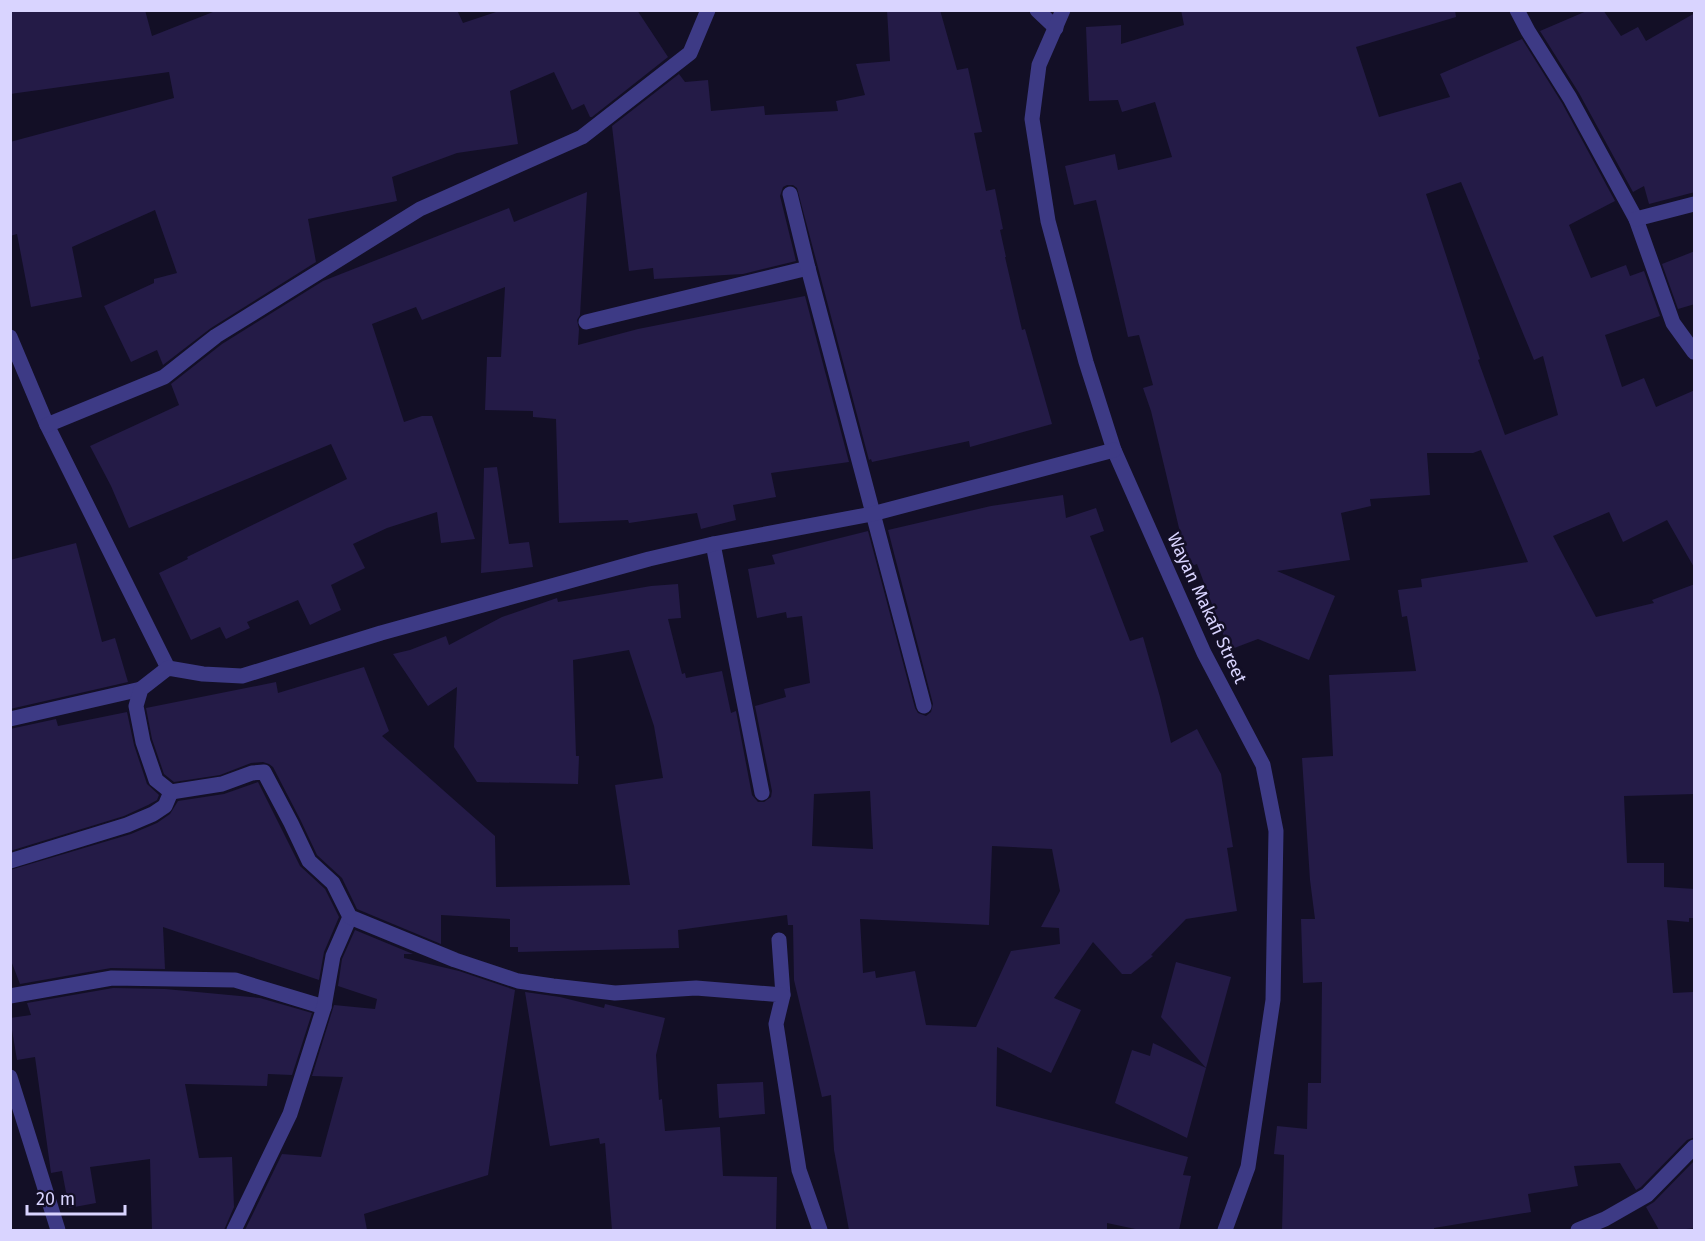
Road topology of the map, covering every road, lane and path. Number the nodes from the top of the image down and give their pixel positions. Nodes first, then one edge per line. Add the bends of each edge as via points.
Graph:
1 (708, 10) edge
2 (1037, 10) edge
3 (1063, 10) edge
4 (1517, 10) edge
5 (1056, 28) junction
6 (790, 194) dead end
7 (1695, 204) edge
8 (1636, 219) junction
9 (808, 268) junction
10 (586, 322) dead end
11 (10, 337) edge
12 (1695, 352) edge
13 (47, 425) junction
14 (1114, 450) junction
15 (872, 514) junction
16 (713, 544) junction
17 (168, 668) junction
18 (141, 689) junction
19 (924, 706) dead end
20 (10, 719) edge
21 (171, 792) junction
22 (762, 793) dead end
23 (10, 861) edge
24 (350, 917) junction
25 (778, 940) dead end
26 (783, 994) junction
27 (10, 996) edge
28 (324, 1007) junction
29 (10, 1077) edge
30 (1695, 1147) edge
31 (58, 1230) edge
32 (234, 1230) edge
33 (820, 1230) edge
34 (1225, 1230) edge
35 (1578, 1230) edge

1 - 13 street via 690,53 582,137 420,209 216,336 164,377
2 - 5 street
3 - 5 street, Wayan Makafi Street
4 - 8 street
5 - 14 street, Wayan Makafi Street via 1039,65 1032,119 1048,222
6 - 9 street
7 - 8 street
8 - 12 street via 1674,323
9 - 10 street
9 - 15 street
11 - 13 street
13 - 17 street
14 - 15 street
14 - 34 street, Wayan Makafi Street via 1204,654 1263,765 1276,831 1273,1000 1248,1167
15 - 16 street
15 - 19 street
16 - 17 street via 381,633 242,676
16 - 22 street
17 - 18 street
18 - 20 street
18 - 21 street via 136,706 143,742 156,780
21 - 23 street via 165,806 153,814
21 - 24 street via 264,772 309,861 333,883
24 - 26 street via 518,981 615,993 696,988
24 - 28 street via 333,956
25 - 26 street
26 - 33 street via 776,1024 799,1170
27 - 28 street via 112,978 235,980
28 - 32 street via 290,1114
29 - 31 street
30 - 35 street via 1647,1195

